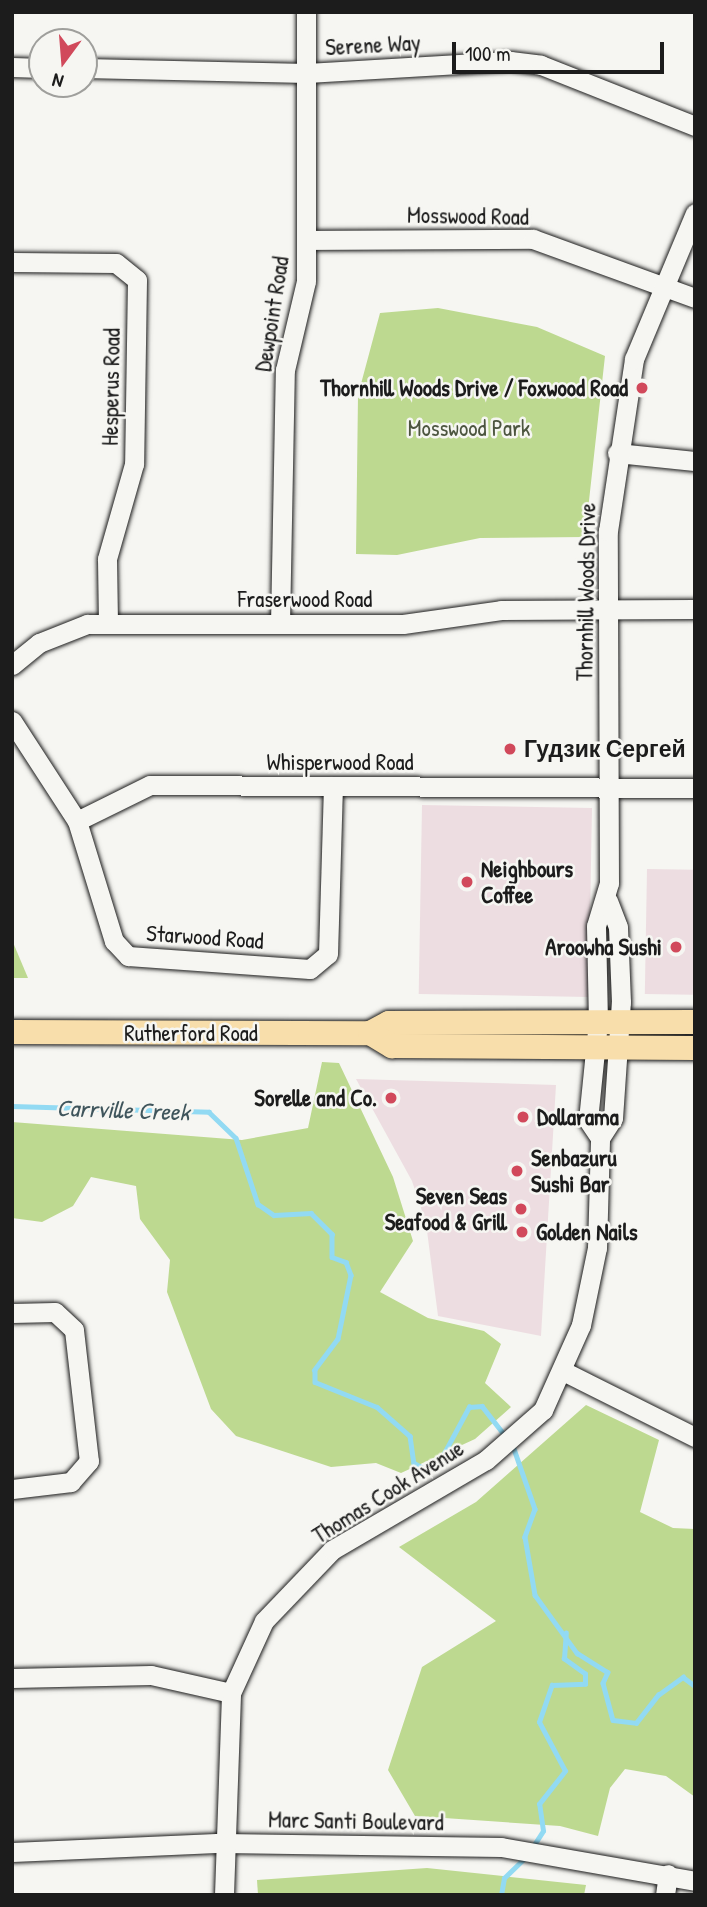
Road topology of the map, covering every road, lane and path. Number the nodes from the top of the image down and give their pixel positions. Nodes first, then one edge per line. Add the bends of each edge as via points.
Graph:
1 (306, 12) edge
2 (98, 68) edge
3 (307, 73) junction
4 (695, 126) edge
5 (695, 213) edge
6 (307, 240) junction
7 (12, 262) edge
8 (662, 287) junction
9 (695, 299) edge
10 (617, 453) junction
11 (695, 461) edge
12 (608, 609) junction
13 (695, 609) edge
14 (108, 624) junction
15 (280, 624) junction
16 (12, 665) edge
17 (12, 721) edge
18 (333, 786) junction
19 (610, 788) junction
20 (695, 788) edge
21 (77, 821) junction
22 (608, 1021) junction
23 (695, 1022) edge
24 (12, 1032) edge
25 (370, 1033) junction
26 (695, 1048) edge
27 (604, 1049) junction
28 (12, 1312) edge
29 (563, 1371) junction
30 (695, 1437) edge
31 (12, 1489) edge
32 (12, 1678) edge
33 (231, 1693) junction
34 (222, 1843) junction
35 (12, 1852) edge
36 (668, 1874) junction
37 (695, 1881) edge
38 (224, 1895) edge
39 (665, 1895) edge

1 - 3 street, Dewpoint Road
2 - 3 street, Serene Way
3 - 4 street, Serene Way via 541,65
3 - 6 street, Dewpoint Road
5 - 8 street, Thornhill Woods Drive
6 - 8 street, Mosswood Road via 533,239
6 - 15 street, Dewpoint Road via 306,281 285,370
7 - 14 street, Hesperus Road via 116,263 137,280 134,464 107,559
8 - 9 street, Mosswood Road
8 - 10 street, Thornhill Woods Drive via 634,359
10 - 11 street
10 - 12 street, Thornhill Woods Drive
12 - 13 street, Fraserwood Road
12 - 15 street, Fraserwood Road via 501,610 403,624
12 - 19 street, Thornhill Woods Drive
14 - 15 street, Fraserwood Road
14 - 16 street, Fraserwood Road via 88,624 39,643
17 - 21 street, Starwood Road
18 - 19 street, Whisperwood Road
18 - 21 street, Whisperwood Road via 150,785
18 - 21 street, Starwood Road via 328,954 310,969 128,956 114,941
19 - 20 street, Whisperwood Road
19 - 22 street, Thornhill Woods Drive via 608,901 618,927
22 - 23 main road, Rutherford Road
22 - 25 main road, Rutherford Road via 389,1023
22 - 27 street, Thornhill Woods Drive
24 - 25 main road, Rutherford Road
25 - 27 main road, Rutherford Road via 392,1046
26 - 27 main road, Rutherford Road
27 - 29 street, Thomas Cook Avenue via 588,1120 600,1138 597,1248
28 - 31 street via 55,1312 74,1329 89,1461 71,1482
29 - 30 street
29 - 33 street, Thomas Cook Avenue via 543,1409 486,1460 332,1550 264,1621
32 - 33 street via 151,1675
33 - 34 street, Thomas Cook Avenue
34 - 35 street, Marc Santi Boulevard
34 - 36 street, Marc Santi Boulevard via 501,1847
34 - 38 street, Thomas Cook Avenue
36 - 37 street, Marc Santi Boulevard
36 - 39 street

